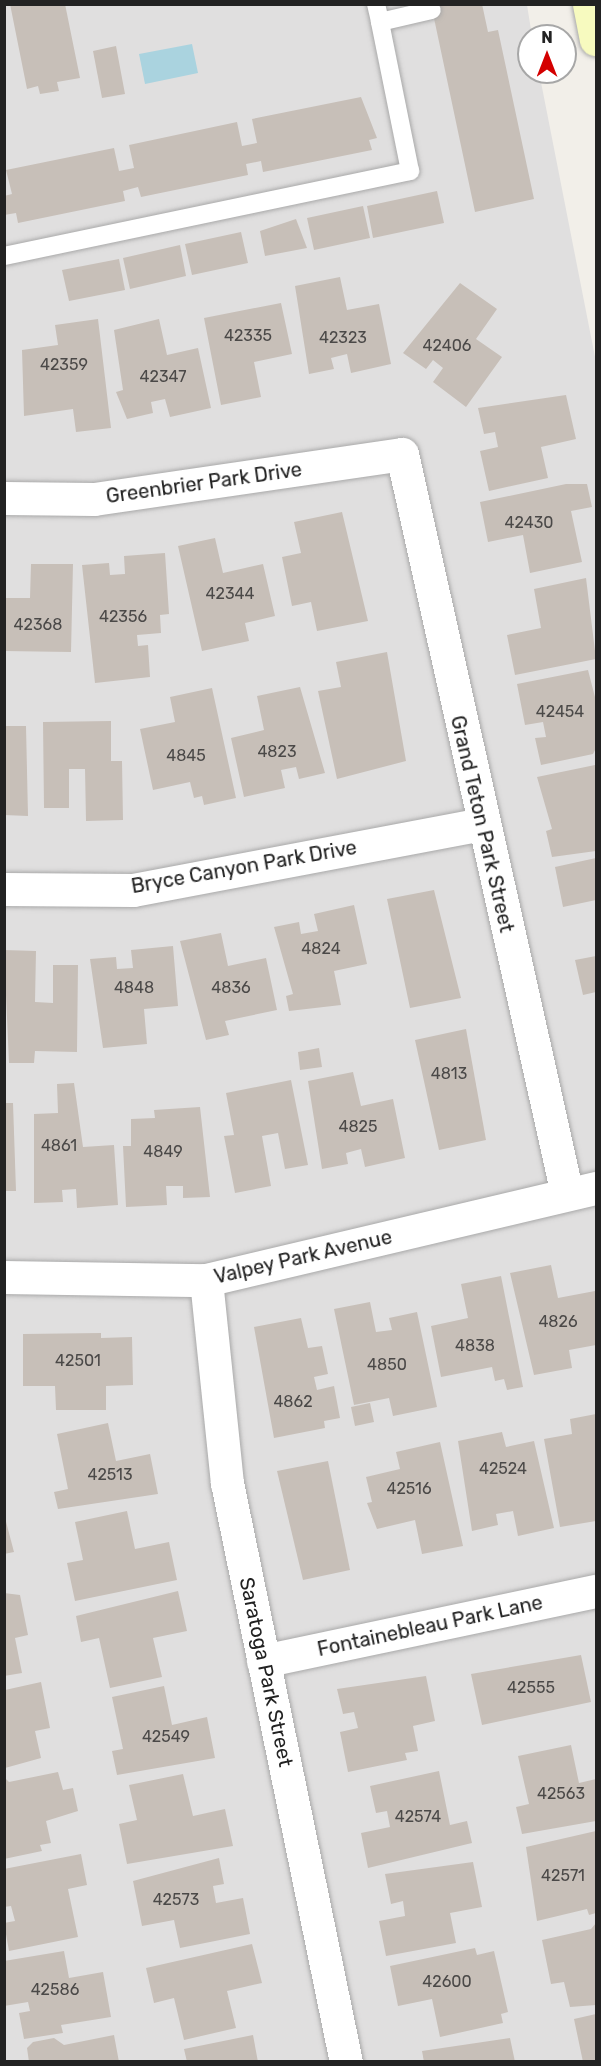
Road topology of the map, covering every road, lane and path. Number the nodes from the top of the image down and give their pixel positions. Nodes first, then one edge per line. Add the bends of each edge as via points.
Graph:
1 (589, 4) edge
2 (432, 10) dead end
3 (378, 13) edge
4 (597, 39) edge
5 (4, 256) edge
6 (402, 454) joint
7 (4, 498) edge
8 (481, 824) junction
9 (4, 888) edge
10 (582, 1191) edge
11 (4, 1277) edge
12 (206, 1280) junction
13 (597, 1591) edge
14 (263, 1661) junction
15 (346, 2061) edge

1 - 4 main road
2 - 3 lane
3 - 5 lane via 410,171
6 - 7 street, Greenbrier Park Drive via 94,499
6 - 8 street, Grand Teton Park Street
8 - 9 street, Bryce Canyon Park Drive via 133,890
8 - 10 street, Grand Teton Park Street
10 - 12 street, Valpey Park Avenue
11 - 12 street, Valpey Park Avenue
12 - 14 street, Saratoga Park Street via 227,1482
13 - 14 street, Fontainebleau Park Lane
14 - 15 street, Saratoga Park Street

